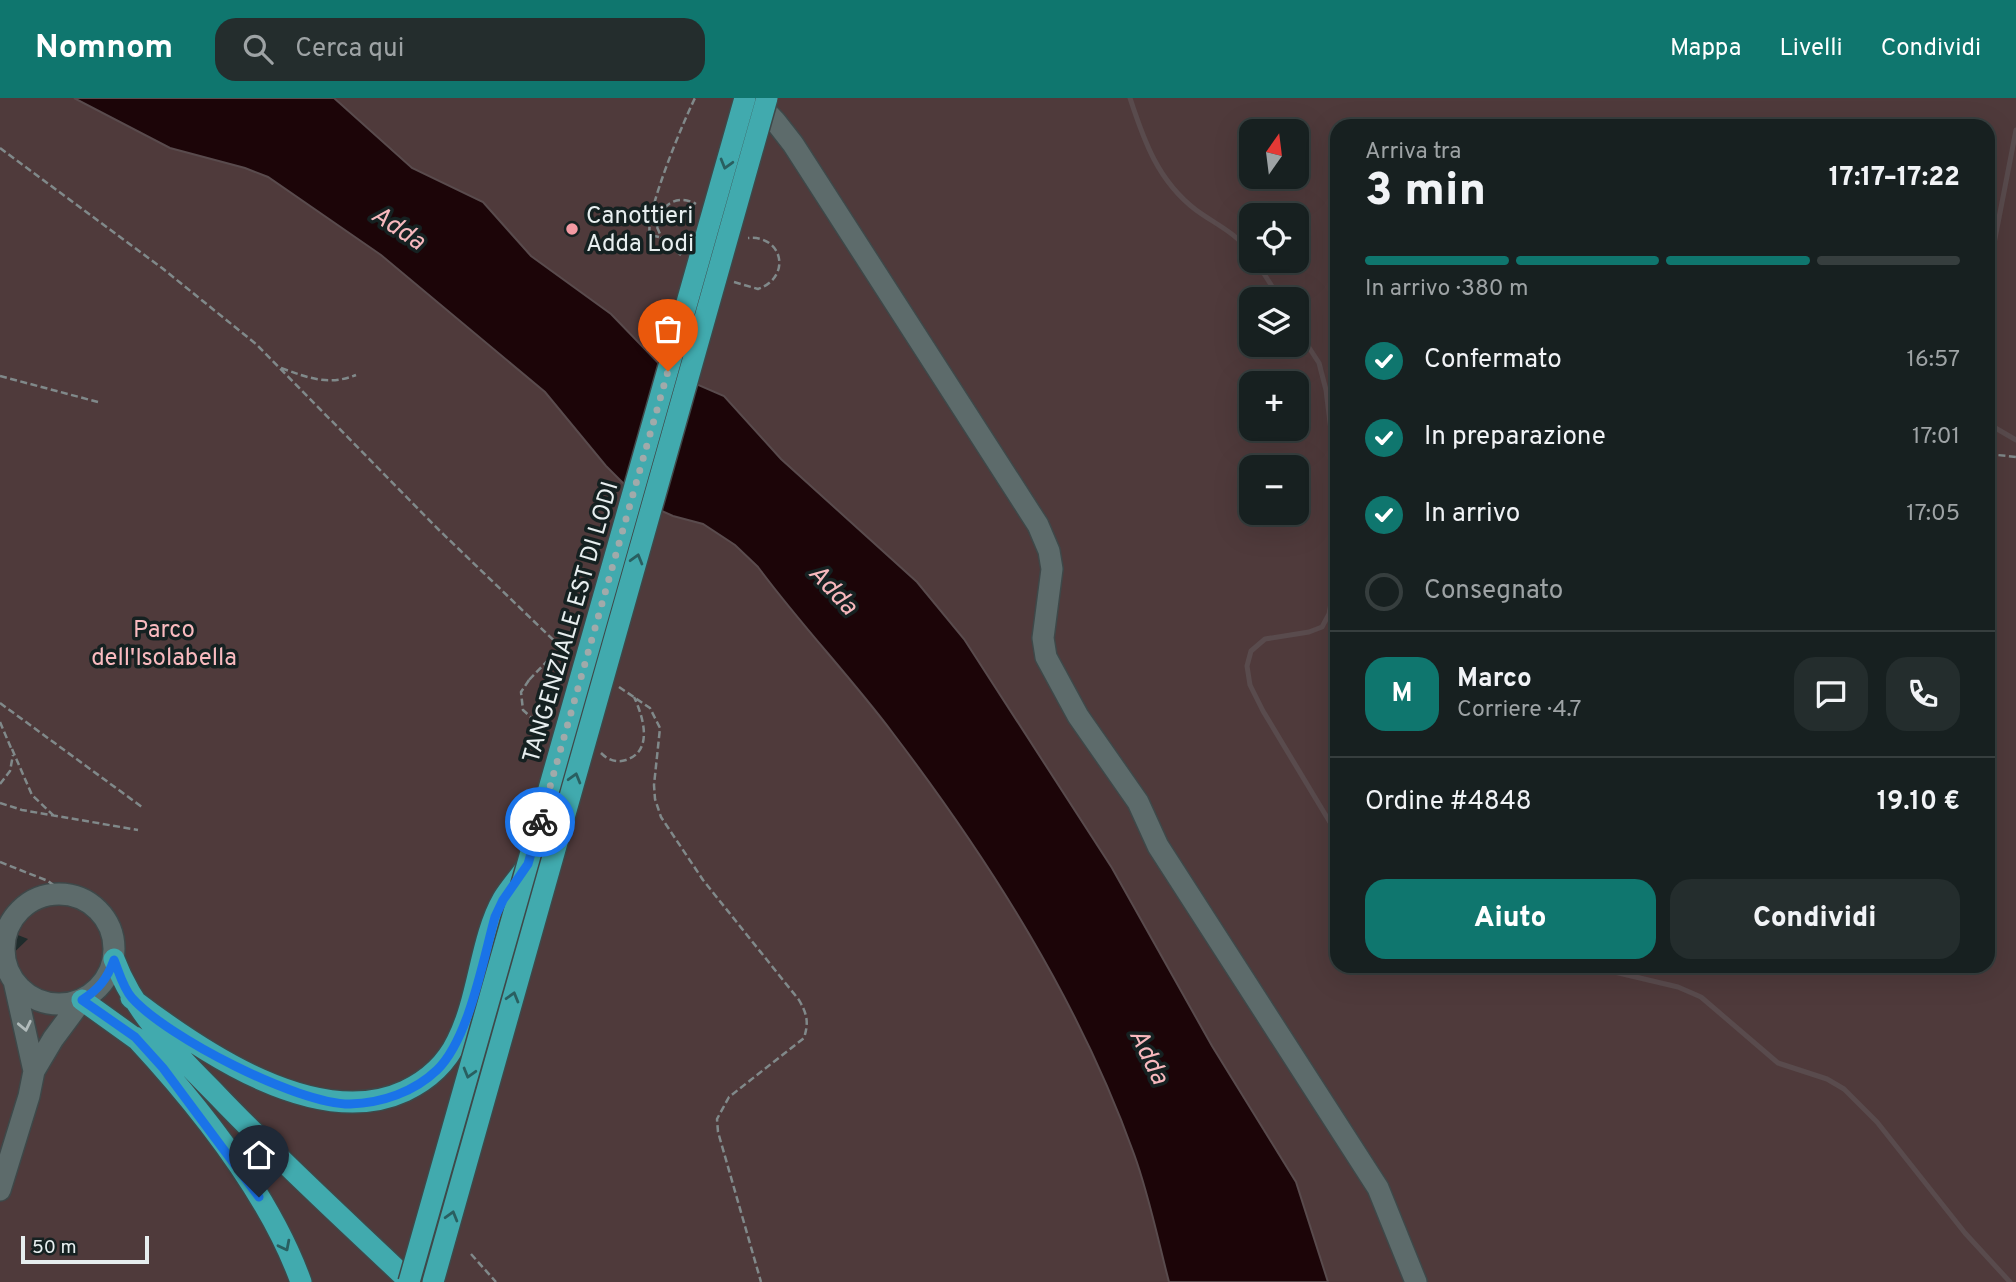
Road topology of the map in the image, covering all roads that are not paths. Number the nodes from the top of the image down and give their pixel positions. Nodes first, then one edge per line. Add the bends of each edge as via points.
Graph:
1 (745, 98) edge
2 (752, 98) edge
3 (767, 98) edge
4 (528, 864) junction
5 (8, 915) edge
6 (2, 957) edge
7 (114, 960) junction
8 (14, 981) junction
9 (131, 998) junction
10 (82, 1000) junction
11 (135, 1037) junction
12 (34, 1071) junction
13 (251, 1131) junction
14 (0, 1190) edge
15 (301, 1282) edge
16 (410, 1282) edge
17 (433, 1282) edge
18 (1416, 1282) edge

1 -> 4 highway, TANGENZIALE EST DI LODI, bridge
2 - 18 street via 793,144 1038,525 1052,569 1043,638 1046,657 1078,716 1138,802 1158,846 1378,1188
17 -> 3 highway, TANGENZIALE EST DI LODI, bridge
4 - 9 highway via 503,900 466,1019 450,1054 413,1087 374,1102 347,1104 317,1098 246,1072 206,1051
4 -> 16 highway, TANGENZIALE EST DI LODI, bridge
5 - 6 street
5 - 7 street via 47,895 83,899 109,924
6 - 8 street
7 - 9 highway
7 - 10 street via 97,990
8 - 10 street via 27,995 44,1003 64,1005
8 -> 12 street
9 - 13 highway via 160,1037
10 - 11 highway
10 - 12 street
11 - 13 highway
11 -> 15 highway via 241,1169
12 - 14 street
13 - 16 highway

